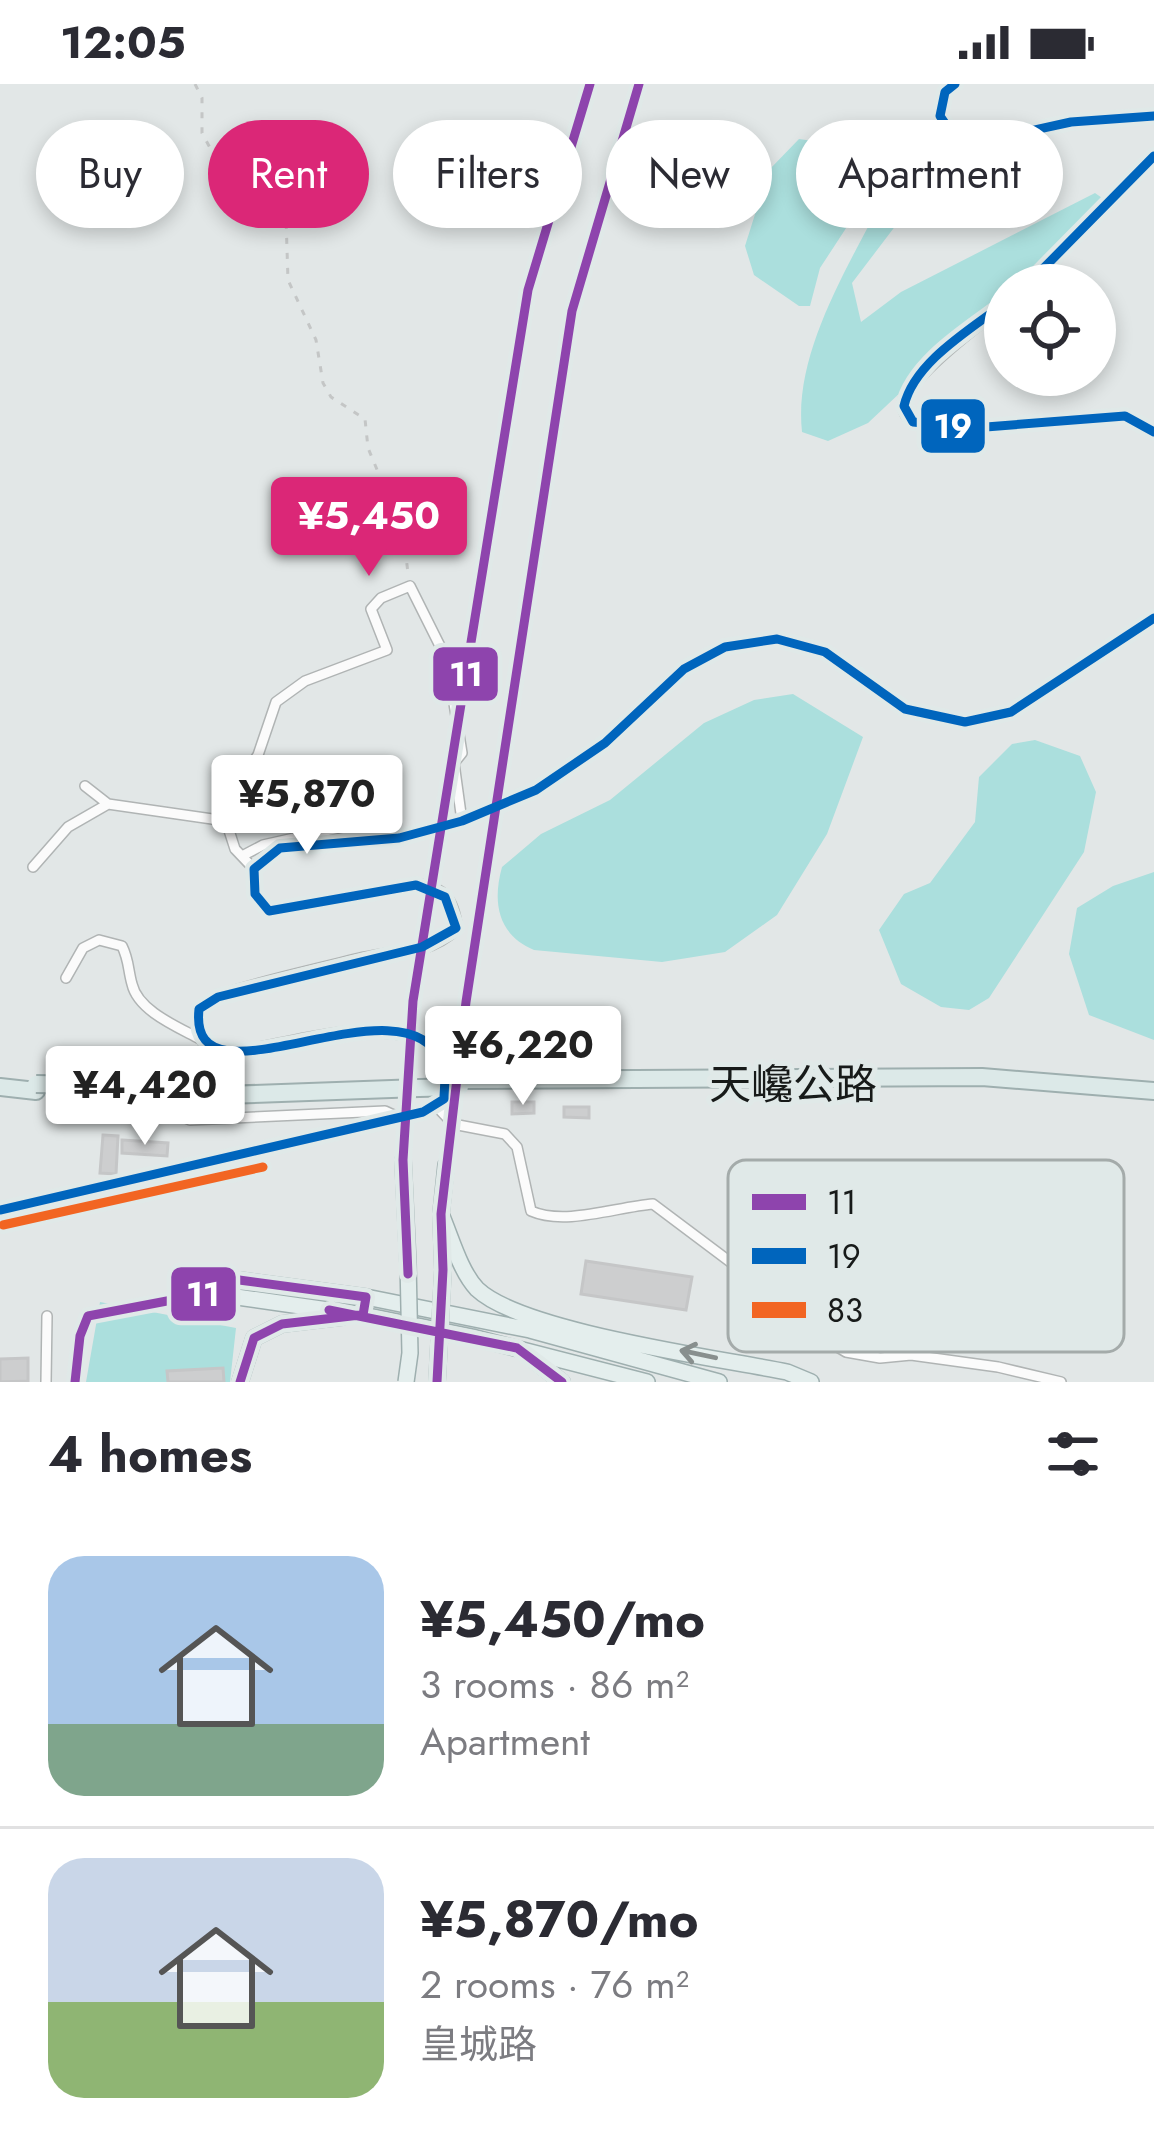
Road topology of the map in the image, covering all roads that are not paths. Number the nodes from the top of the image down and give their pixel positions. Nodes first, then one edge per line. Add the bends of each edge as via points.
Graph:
1 (955, 84) edge
2 (1154, 116) edge
3 (1154, 156) edge
4 (1048, 264) edge
5 (984, 320) edge
6 (1154, 432) edge
7 (1154, 618) edge
8 (85, 786) dead end
9 (108, 804) junction
10 (226, 821) junction
11 (462, 821) junction
12 (361, 823) dead end
13 (242, 856) junction
14 (33, 867) dead end
15 (254, 868) junction
16 (66, 978) dead end
17 (200, 1039) junction
18 (213, 1051) junction
19 (0, 1083) edge
20 (1154, 1095) edge
21 (437, 1107) junction
22 (398, 1117) junction
23 (403, 1160) tunnel mouth
24 (446, 1165) tunnel mouth
25 (0, 1210) edge
26 (441, 1214) junction
27 (728, 1260) edge
28 (238, 1280) joint
29 (209, 1293) junction
30 (364, 1306) junction
31 (47, 1316) dead end
32 (517, 1348) junction
33 (846, 1352) edge
34 (46, 1382) edge
35 (76, 1382) edge
36 (240, 1382) edge
37 (406, 1382) edge
38 (436, 1382) edge
39 (562, 1382) edge
40 (646, 1382) edge
41 (719, 1382) edge
42 (811, 1382) edge
43 (1060, 1382) edge

1 - 2 street via 940,116 953,135 993,139
3 - 4 street
5 - 6 street via 910,388 903,401 913,422 973,428 1125,416
7 - 11 street via 1011,712 965,722 905,710 825,652 777,640 725,647 684,669 605,743 536,790
8 - 9 street
9 - 10 street
9 - 14 street via 68,827
10 - 11 street via 229,797 258,755 276,702 305,681 387,650 371,609 410,586 453,672
10 - 13 street
11 - 15 street via 399,838 280,848
12 - 13 street
13 - 15 street
15 - 17 street via 255,894 269,910 438,888 456,928 422,949 218,997 199,1009
16 - 17 street via 83,948 99,940 122,946 142,1002
17 - 18 street
18 - 21 street via 374,1029 410,1034 441,1056 448,1079
18 - 22 street via 164,1090 180,1116
19 - 20 highway, 天巉公路, bridge via 225,1091 982,1077
21 - 22 street
21 - 27 street via 453,1124 505,1134 517,1147 531,1210 580,1216 653,1204
22 - 25 street
23 - 37 main road, bridge
24 - 26 main road
26 - 38 main road, bridge
42 -> 26 main road via 505,1308 475,1287
28 - 29 street
28 - 30 main road
29 - 30 main road
29 - 35 street via 88,1316
30 - 32 main road
30 - 36 main road via 254,1337
30 - 41 main road via 530,1330
31 - 34 street
32 - 39 main road
32 - 40 main road
33 - 43 street via 998,1367

